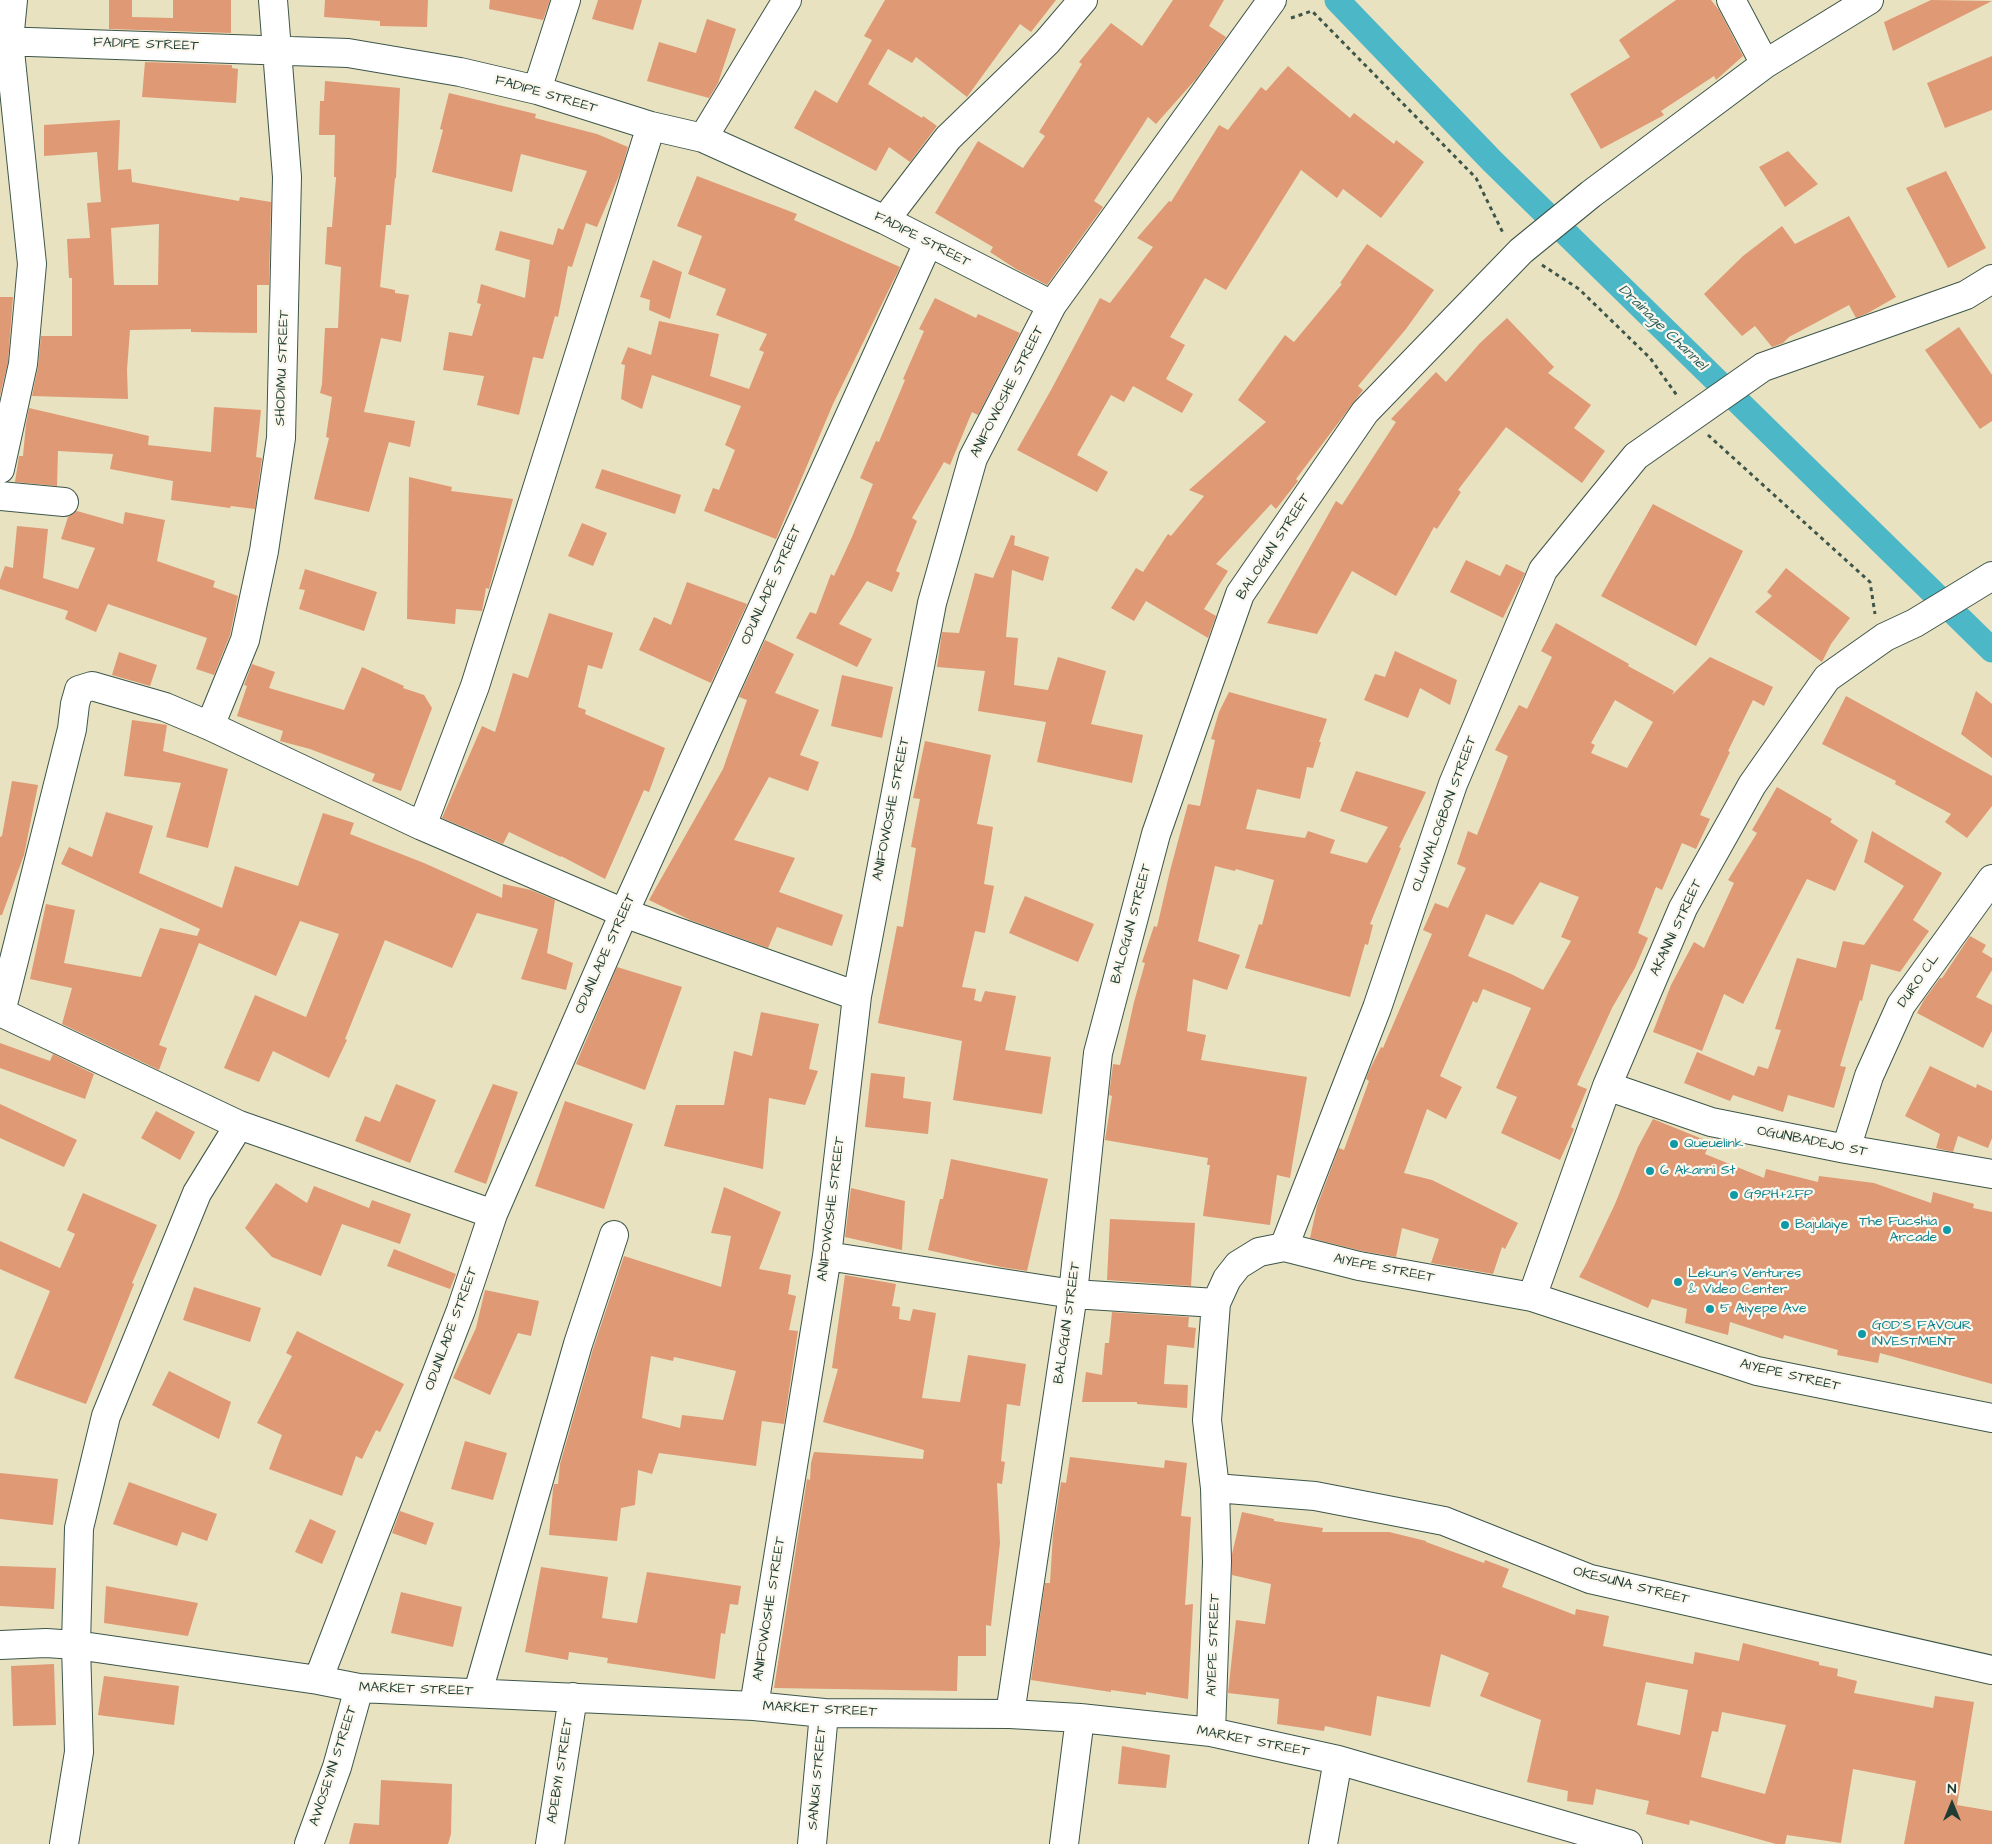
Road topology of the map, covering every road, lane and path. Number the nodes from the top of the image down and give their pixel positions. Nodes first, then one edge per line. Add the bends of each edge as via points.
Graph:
1 (13, 0) edge
2 (273, 0) edge
3 (566, 0) edge
4 (787, 0) edge
5 (1083, 0) edge
6 (1272, 0) edge
7 (1731, 0) edge
8 (1868, 0) edge
9 (1250, 30) junction
10 (5, 41) edge
11 (278, 50) junction
12 (1765, 64) junction
13 (537, 90) junction
14 (650, 126) junction
15 (703, 138) junction
16 (885, 220) junction
17 (928, 243) junction
18 (1524, 248) junction
19 (1992, 279) edge
20 (1052, 305) junction
21 (1697, 413) junction
22 (0, 469) edge
23 (0, 496) edge
24 (64, 502) dead end
25 (1991, 577) edge
26 (1885, 638) junction
27 (210, 726) junction
28 (422, 826) junction
29 (1988, 891) edge
30 (624, 913) junction
31 (856, 996) junction
32 (0, 1012) edge
33 (1607, 1086) junction
34 (239, 1125) junction
35 (1846, 1149) junction
36 (1992, 1174) edge
37 (493, 1214) junction
38 (614, 1235) dead end
39 (1284, 1247) junction
40 (828, 1256) junction
41 (1073, 1294) junction
42 (1532, 1297) junction
43 (1216, 1303) junction
44 (1992, 1418) edge
45 (1216, 1488) junction
46 (0, 1645) edge
47 (76, 1645) junction
48 (1992, 1670) edge
49 (318, 1680) junction
50 (359, 1688) junction
51 (478, 1692) junction
52 (572, 1697) junction
53 (754, 1706) junction
54 (824, 1712) junction
55 (1010, 1714) junction
56 (1080, 1718) junction
57 (1211, 1732) junction
58 (1338, 1760) junction
59 (64, 1844) edge
60 (309, 1844) edge
61 (550, 1844) edge
62 (812, 1844) edge
63 (1064, 1844) edge
64 (1323, 1844) edge
65 (1628, 1844) edge

1 - 10 street
2 - 11 street, SHODIMU STREET
3 - 13 street
4 - 15 street
5 - 16 street via 1047,42 948,138
6 - 9 street, ANIFOWOSHE STREET
7 - 12 street
8 - 12 street, BALOGUN STREET
9 - 18 path via 1312,11 1476,178 1503,234
9 - 20 street, ANIFOWOSHE STREET
10 - 11 street, FADIPE STREET
10 - 22 street via 32,264 23,364
11 - 13 street, FADIPE STREET via 348,53 460,72
11 - 27 street, SHODIMU STREET via 287,177 281,438 264,551 245,640
12 - 18 street, BALOGUN STREET
13 - 14 street, FADIPE STREET
14 - 15 street, FADIPE STREET
14 - 28 street via 475,686
15 - 16 street, FADIPE STREET
16 - 17 street, FADIPE STREET
17 - 20 street, FADIPE STREET
17 - 30 street, ODUNLADE STREET
18 - 21 path via 1593,302 1650,358
18 - 41 street, BALOGUN STREET via 1365,412 1240,594 1156,834 1098,1053
19 - 21 street, OLUWALOGBON STREET via 1966,295 1763,367
20 - 31 street, ANIFOWOSHE STREET via 973,458 934,594
21 - 26 path via 1711,438 1870,582 1876,624
21 - 39 street, OLUWALOGBON STREET via 1636,456 1543,570 1452,784 1377,1008
23 - 24 street
25 - 26 street, AKANNI STREET
26 - 33 street, AKANNI STREET via 1827,678 1752,785 1683,908
27 - 28 street
27 - 32 street via 165,707 92,686 79,690 68,748
28 - 30 street
29 - 35 street, DURO CL via 1901,1005 1869,1076
30 - 31 street
30 - 37 street, ODUNLADE STREET
31 - 40 street, ANIFOWOSHE STREET
32 - 34 street
33 - 35 street, OGUNBADEJO ST via 1711,1122
33 - 42 street, AKANNI STREET
34 - 37 street
34 - 47 street via 197,1193 106,1416 79,1528
35 - 36 street, OGUNBADEJO ST
37 - 49 street, ODUNLADE STREET via 461,1310
38 - 51 street via 578,1344
39 - 42 street, AIYEPE STREET via 1359,1266
39 - 43 street, AIYEPE STREET via 1259,1252 1238,1265 1227,1279
40 - 41 street
40 - 53 street, ANIFOWOSHE STREET
41 - 43 street
41 - 55 street, BALOGUN STREET
42 - 44 street, AIYEPE STREET via 1757,1371
43 - 45 street, AIYEPE STREET via 1207,1420
45 - 48 street, OKESUNA STREET via 1315,1496 1444,1521 1590,1579
45 - 57 street, AIYEPE STREET via 1217,1562
46 - 47 street, MARKET STREET
47 - 49 street, MARKET STREET
47 - 59 street via 79,1752
49 - 50 street, MARKET STREET
50 - 51 street, MARKET STREET
50 - 60 street, AWOSEYIN STREET via 337,1767
51 - 52 street, MARKET STREET
52 - 53 street, MARKET STREET
52 - 61 street, ADEBIYI STREET
53 - 54 street, MARKET STREET
54 - 55 street, MARKET STREET
54 - 62 street, SANUSI STREET
55 - 56 street, MARKET STREET
56 - 57 street, MARKET STREET
56 - 63 street
57 - 58 street, MARKET STREET
58 - 64 street
58 - 65 street, MARKET STREET

